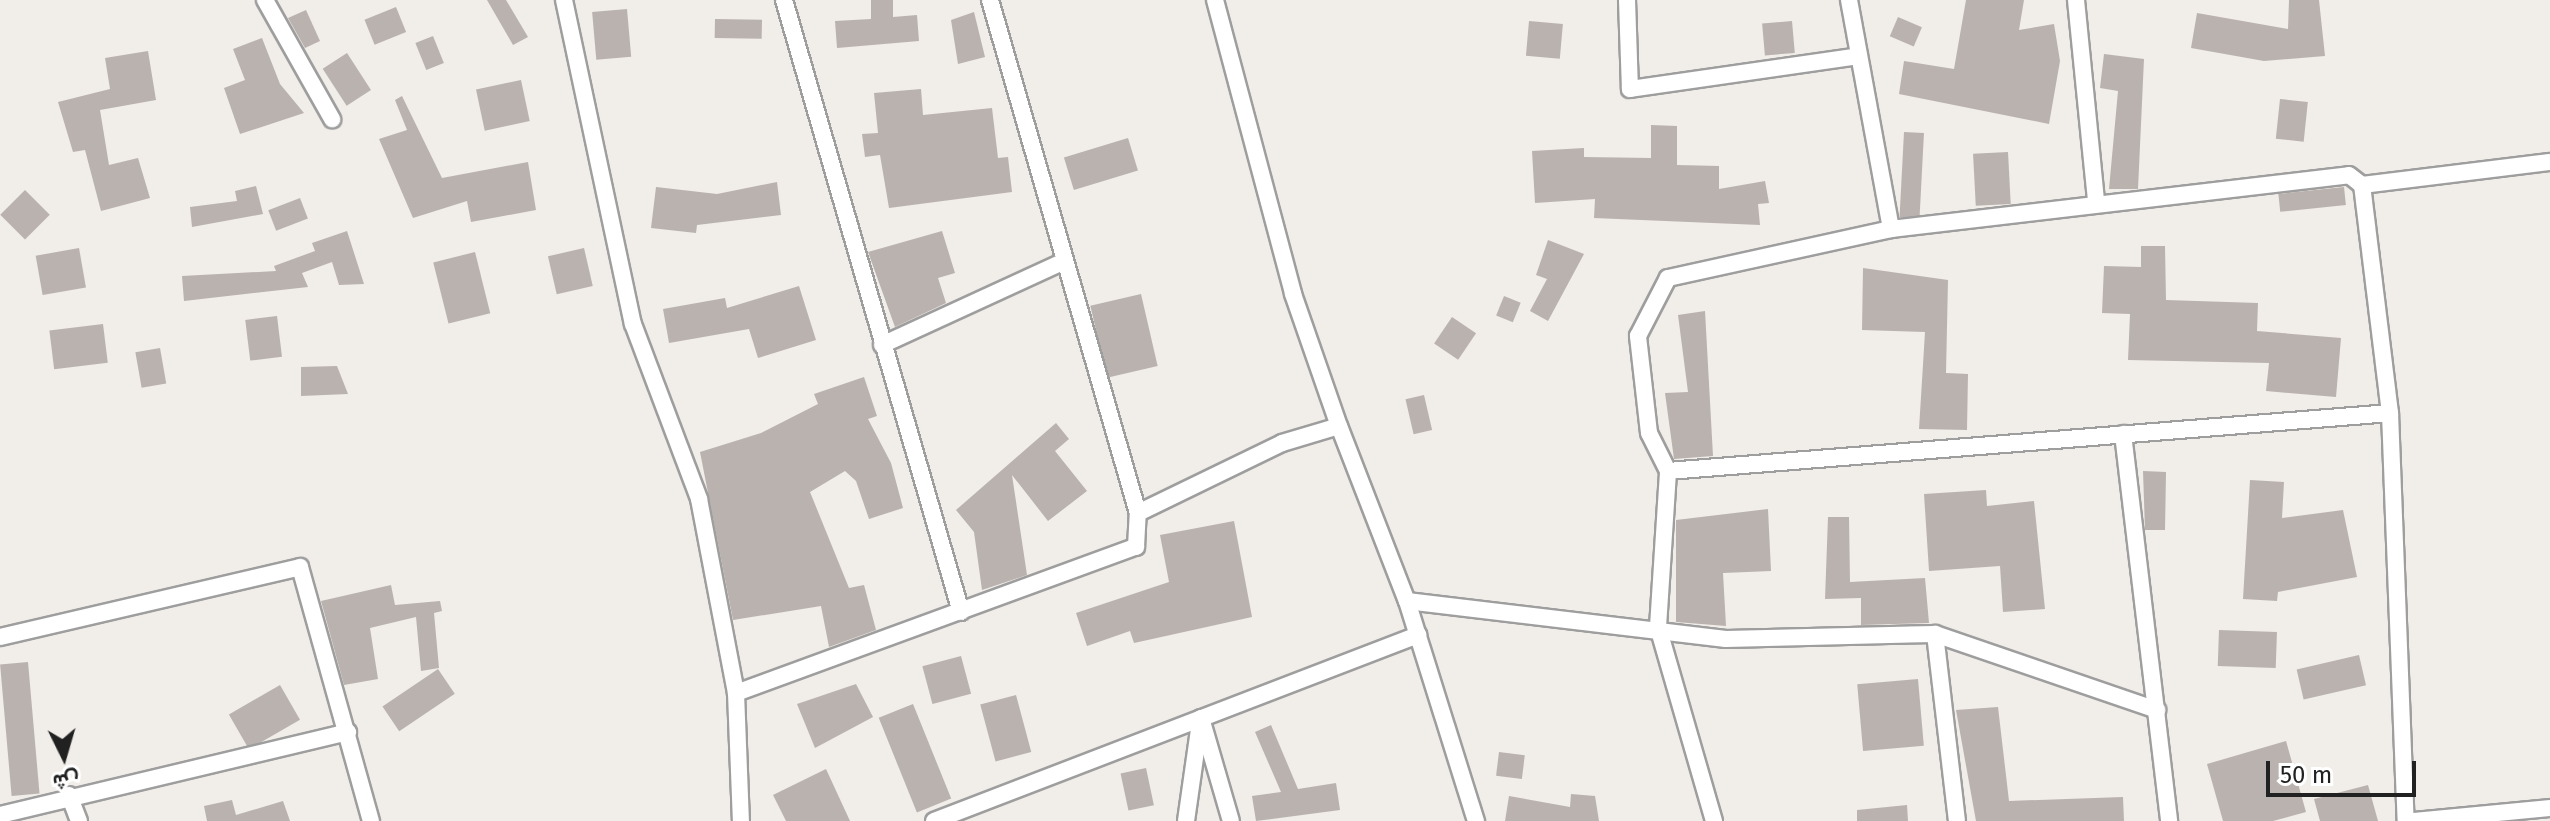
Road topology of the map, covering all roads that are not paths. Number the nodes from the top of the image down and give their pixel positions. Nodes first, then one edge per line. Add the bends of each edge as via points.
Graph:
1 (265, 0) edge
2 (564, 0) edge
3 (784, 0) edge
4 (990, 0) edge
5 (1215, 0) edge
6 (1627, 0) edge
7 (1849, 0) edge
8 (2076, 0) edge
9 (1858, 56) junction
10 (332, 119) dead end
11 (2550, 162) edge
12 (2362, 185) junction
13 (2096, 199) junction
14 (1891, 229) junction
15 (1060, 263) junction
16 (882, 345) junction
17 (2390, 413) junction
18 (1339, 426) junction
19 (2123, 434) junction
20 (1668, 471) junction
21 (1138, 513) junction
22 (1407, 601) junction
23 (961, 612) junction
24 (1658, 627) junction
25 (1935, 634) junction
26 (1418, 635) junction
27 (0, 637) edge
28 (736, 693) junction
29 (2157, 710) junction
30 (1201, 718) junction
31 (348, 732) junction
32 (69, 795) junction
33 (2550, 808) edge
34 (0, 815) edge
35 (79, 821) edge
36 (371, 821) edge
37 (741, 821) edge
38 (934, 821) edge
39 (1186, 821) edge
40 (1231, 821) edge
41 (1476, 821) edge
42 (1714, 821) edge
43 (1957, 821) edge
44 (2169, 821) edge
45 (2406, 821) edge
46 (2414, 821) edge

1 - 10 street
2 - 28 street via 633,324 699,499
3 - 16 street
4 - 15 street
5 - 18 street via 1293,294
6 - 9 street via 1630,89
7 - 9 street
8 - 13 street
9 - 14 street
11 - 12 street
12 - 13 street via 2349,175
12 - 17 street
13 - 14 street
14 - 20 street via 1668,278 1638,336 1649,433
15 - 16 street
15 - 21 street
16 - 23 street
17 - 19 street
17 - 45 street
18 - 21 street via 1282,443
18 - 22 street
19 - 20 street
19 - 29 street
20 - 24 street
21 - 23 street via 1136,547
22 - 24 street
22 - 26 street
23 - 28 street
24 - 25 street via 1726,639
24 - 42 street
25 - 29 street
25 - 43 street
26 - 30 street
26 - 41 street
27 - 31 street via 300,567
28 - 37 street
29 - 44 street
30 - 38 street
30 - 39 street
30 - 40 street
31 - 32 street
31 - 36 street
32 - 34 street
32 - 35 street
33 - 46 street

